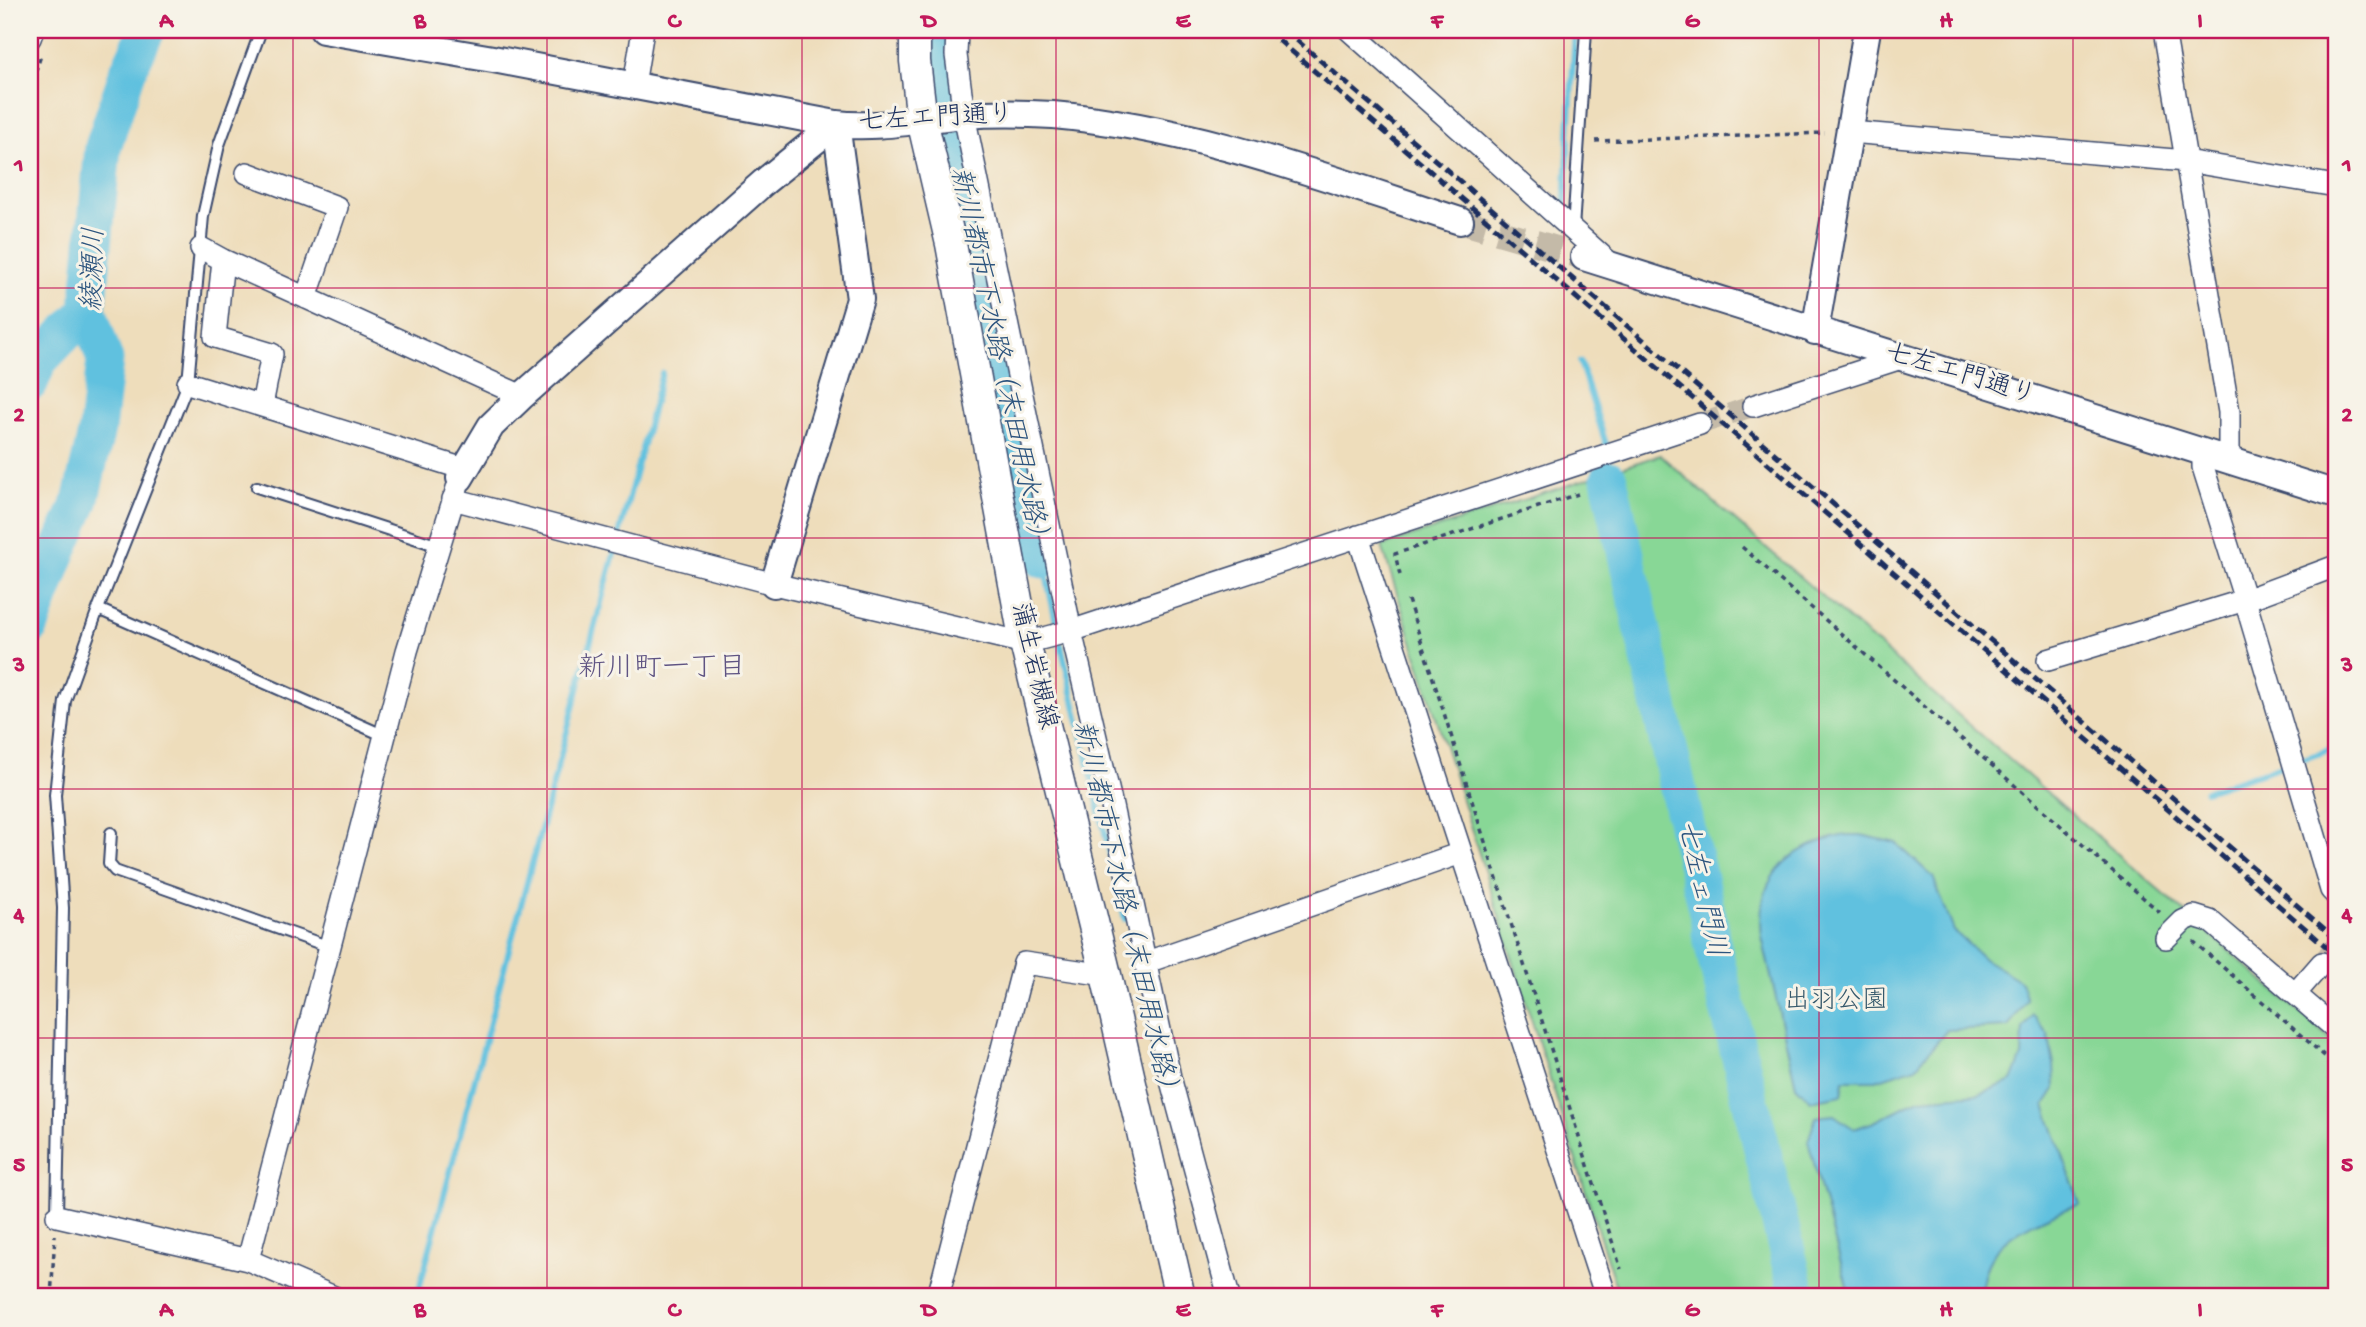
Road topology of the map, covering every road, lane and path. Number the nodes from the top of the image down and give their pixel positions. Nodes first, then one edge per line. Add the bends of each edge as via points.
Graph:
1 (33, 30) edge
2 (261, 30) edge
3 (323, 30) edge
4 (643, 30) edge
5 (915, 30) edge
6 (957, 30) edge
7 (1349, 30) edge
8 (1586, 30) edge
9 (1867, 30) edge
10 (2164, 30) edge
11 (36, 46) edge
12 (634, 85) junction
13 (30, 91) edge
14 (964, 115) junction
15 (922, 120) junction
16 (836, 124) junction
17 (1850, 132) junction
18 (1579, 142) junction
19 (2186, 161) junction
20 (247, 173) dead end
21 (2336, 186) edge
22 (1460, 221) tunnel mouth
23 (1573, 229) junction
24 (201, 248) junction
25 (1584, 257) tunnel mouth
26 (223, 260) junction
27 (1614, 267) junction
28 (306, 298) junction
29 (1815, 331) junction
30 (1901, 358) junction
31 (188, 383) junction
32 (522, 396) junction
33 (262, 405) junction
34 (1754, 407) tunnel mouth
35 (1700, 424) tunnel mouth
36 (2203, 453) junction
37 (2229, 461) junction
38 (459, 482) junction
39 (257, 486) dead end
40 (1578, 494) dead end
41 (2336, 494) edge
42 (1358, 536) junction
43 (439, 545) junction
44 (1742, 547) dead end
45 (2336, 566) edge
46 (1399, 575) dead end
47 (774, 584) junction
48 (1408, 600) dead end
49 (2245, 600) junction
50 (98, 608) junction
51 (1071, 631) junction
52 (1025, 643) junction
53 (2048, 660) dead end
54 (385, 736) junction
55 (111, 833) dead end
56 (1461, 853) junction
57 (2336, 895) edge
58 (2167, 929) joint
59 (2190, 939) dead end
60 (330, 947) junction
61 (1147, 962) junction
62 (2322, 963) tunnel mouth
63 (1106, 975) junction
64 (2295, 994) junction
65 (2336, 1029) edge
66 (2336, 1066) edge
67 (57, 1216) junction
68 (248, 1260) junction
69 (1622, 1271) dead end
70 (51, 1297) edge
71 (334, 1297) edge
72 (938, 1297) edge
73 (1180, 1297) edge
74 (1229, 1297) edge
75 (1606, 1297) edge

1 - 11 street
2 - 24 lane via 219,145 203,216
3 - 12 street, 七左エ門通り
4 - 12 street
5 - 15 main road, 蒲生岩槻線
6 - 14 street
7 - 23 street
8 - 18 lane
9 - 17 street
10 - 19 street
11 - 13 path
12 - 16 street, 七左エ門通り
14 - 15 street, 七左エ門通り
14 - 22 street, 七左エ門通り via 1090,119 1191,138
14 - 51 street
15 - 16 street, 七左エ門通り via 877,126
15 - 52 main road, 蒲生岩槻線 via 951,244
16 - 32 street
16 - 47 street via 860,299
17 - 18 path
17 - 19 street
17 - 29 street
18 - 23 lane
19 - 21 street
19 - 37 street via 2229,412
20 - 28 street via 337,207
23 - 27 street
24 - 26 street
24 - 31 lane
25 - 27 street, 七左エ門通り
26 - 28 street
26 - 33 street via 215,337 272,354
27 - 29 street, 七左エ門通り
28 - 32 street
29 - 30 street, 七左エ門通り
30 - 34 street
30 - 36 street, 七左エ門通り
31 - 33 street
31 - 50 lane
32 - 38 street via 491,426
33 - 38 street
35 - 42 street
36 - 37 street, 七左エ門通り
36 - 49 street via 2203,467
37 - 41 street, 七左エ門通り
38 - 43 street
38 - 47 street
39 - 43 lane
40 - 46 path via 1395,554
42 - 51 street
42 - 56 street
43 - 54 street
44 - 58 path
45 - 49 street
47 - 52 street
48 - 69 path
49 - 53 street
49 - 57 street
50 - 54 lane
50 - 67 lane via 65,701 55,795 63,908
51 - 52 street
51 - 61 street
52 - 63 main road, 蒲生岩槻線
54 - 60 street
55 - 60 lane via 109,864 115,871
56 - 61 street
56 - 75 street
58 - 64 street via 2194,916 2210,921
59 - 66 path
60 - 68 street
61 - 74 street via 1170,1077
62 - 64 street
63 - 72 street via 1024,963
63 - 73 main road, 蒲生岩槻線
64 - 65 street
67 - 68 street
67 - 70 path
68 - 71 street

